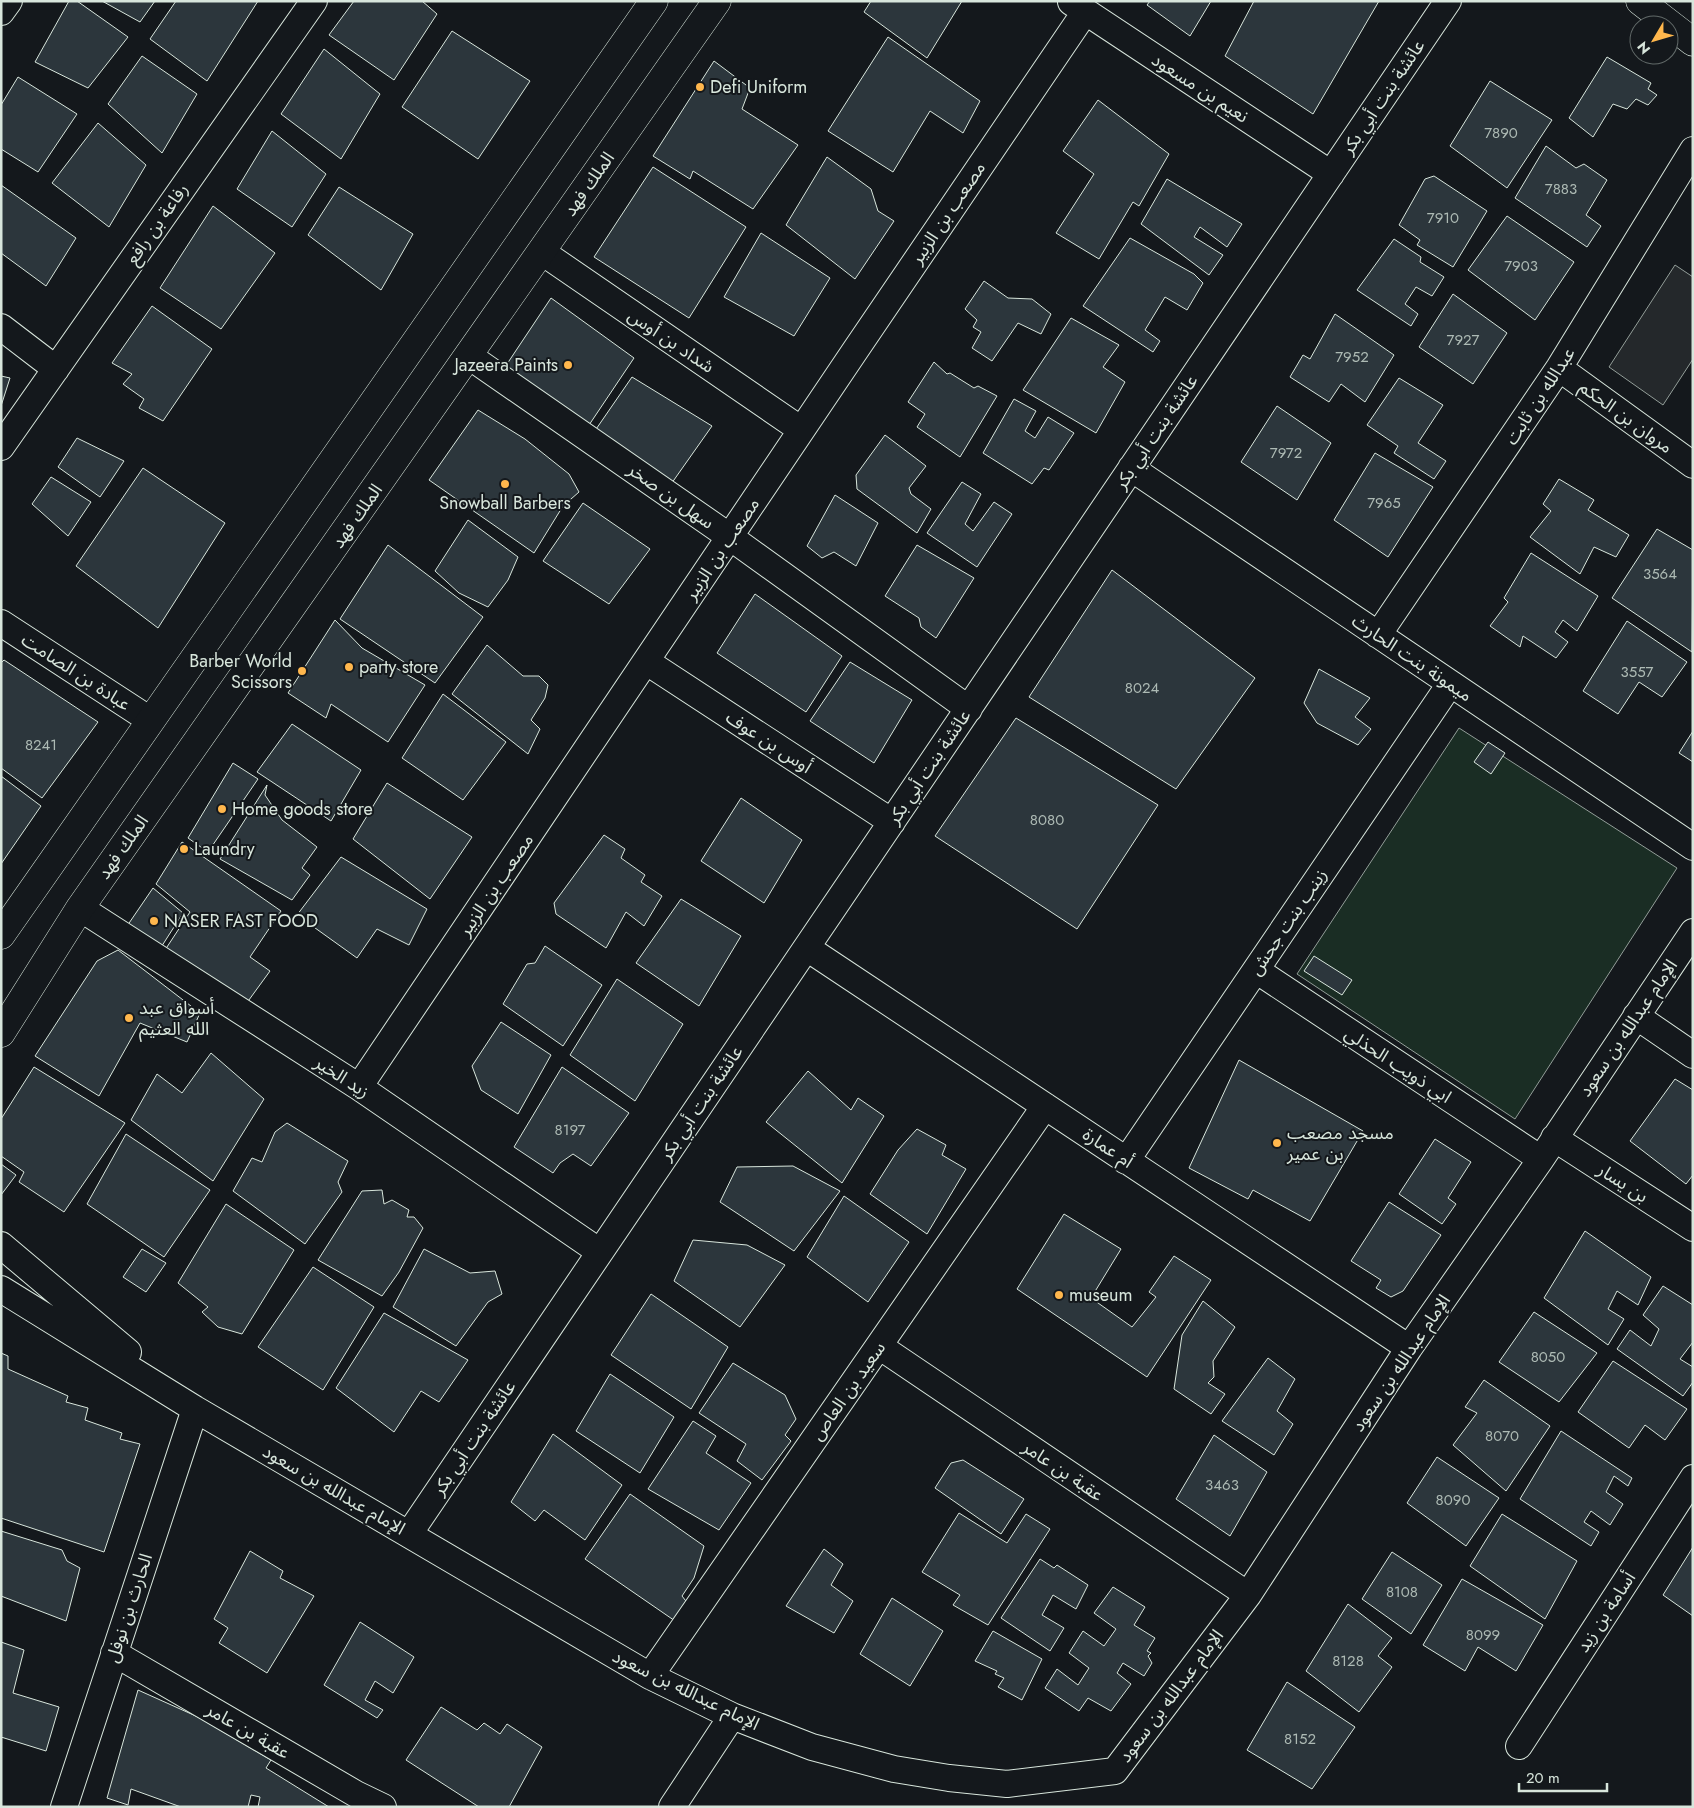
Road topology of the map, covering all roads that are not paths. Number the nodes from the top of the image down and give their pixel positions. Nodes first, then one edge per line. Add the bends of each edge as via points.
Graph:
1 (9, 1) edge
2 (314, 1) edge
3 (654, 1) edge
4 (717, 1) edge
5 (1448, 1) edge
6 (1640, 1) edge
7 (1078, 6) edge
8 (1, 12) edge
9 (1693, 42) edge
10 (1693, 150) edge
11 (1331, 174) junction
12 (542, 252) junction
13 (1, 327) edge
14 (469, 356) junction
15 (56, 368) junction
16 (1559, 368) junction
17 (800, 429) junction
18 (1, 447) edge
19 (1693, 465) edge
20 (1131, 468) junction
21 (730, 538) junction
22 (1, 623) edge
23 (1378, 636) junction
24 (647, 662) junction
25 (1450, 684) junction
26 (969, 709) junction
27 (150, 720) junction
28 (892, 822) junction
29 (1693, 847) edge
30 (80, 908) junction
31 (4, 925) edge
32 (1693, 932) edge
33 (807, 948) junction
34 (1256, 970) junction
35 (1636, 1016) junction
36 (1, 1033) edge
37 (1693, 1055) edge
38 (359, 1087) junction
39 (1045, 1106) junction
40 (1548, 1148) junction
41 (1126, 1161) junction
42 (1693, 1228) edge
43 (1, 1245) edge
44 (600, 1252) junction
45 (1, 1289) edge
46 (879, 1346) junction
47 (1409, 1348) junction
48 (195, 1409) junction
49 (1693, 1478) edge
50 (409, 1534) junction
51 (1248, 1595) junction
52 (114, 1653) junction
53 (650, 1676) junction
54 (732, 1716) junction
55 (1519, 1746) dead end
56 (354, 1800) edge
57 (64, 1807) edge
58 (383, 1807) edge
59 (672, 1807) edge

1 - 8 street
2 - 15 street, رفاعة بن رافع
3 - 27 street
4 - 12 street, الملك فهد
5 - 11 street, عائشة بنت أبي بكر
6 - 9 street
7 - 11 street, نعيم بن مسعود
7 - 17 street, مصعب بن الزبير
10 - 16 street, عبدالله بن ثابت
11 - 20 street, عائشة بنت أبي بكر
12 - 14 street, الملك فهد
12 - 17 street, شداد بن أوس
13 - 15 street
14 - 21 street, سهل بن صخر
14 - 30 street, الملك فهد
15 - 18 street, رفاعة بن رافع
16 - 19 street, مروان بن الحكم
16 - 23 street, عبدالله بن ثابت
17 - 21 street, مصعب بن الزبير
20 - 23 street, ميمونة بنت الحارث
20 - 26 street, عائشة بنت أبي بكر
21 - 24 street, مصعب بن الزبير
21 - 26 street, سهل بن صخر
22 - 27 street, عبادة بن الصامت
23 - 25 street, ميمونة بنت الحارث
24 - 28 street, أوس بن عوف
24 - 38 street, مصعب بن الزبير
25 - 29 street, ميمونة بنت الحارث
25 - 34 street, زينب بنت جحش
26 - 28 street, عائشة بنت أبي بكر
27 - 31 street
28 - 33 street, عائشة بنت أبي بكر
30 - 36 street, الملك فهد
30 - 38 street, زيد الخير
32 - 35 street, الإمام عبدالله بن سعود
33 - 39 street, أم عمارة
33 - 44 street, عائشة بنت أبي بكر
34 - 40 street, ابي ذويب الحذلي
34 - 41 street, زينب بنت جحش
35 - 37 street
35 - 40 street, الإمام عبدالله بن سعود
38 - 44 street, زيد الخير
39 - 41 street, أم عمارة
39 - 46 street, سعيد بن العاص
40 - 42 street, بن يسار
40 - 47 street, الإمام عبدالله بن سعود
41 - 47 street, أم عمارة
43 - 48 street, الإمام عبدالله بن سعود
44 - 50 street, عائشة بنت أبي بكر
45 - 48 street, الإمام عبدالله بن سعود
46 - 51 street, عقبة بن عامر
46 - 53 street, سعيد بن العاص
47 - 51 street, الإمام عبدالله بن سعود
48 - 50 street, الإمام عبدالله بن سعود
48 - 52 street, الحارث بن نوفل
49 - 55 street, أسامة بن زيد
50 - 53 street, الإمام عبدالله بن سعود
51 - 54 street, الإمام عبدالله بن سعود via 1115,1771 1007,1784 949,1778 894,1769 812,1747
52 - 56 street, عقبة بن عامر
52 - 57 street, الحارث بن نوفل
53 - 54 street, الإمام عبدالله بن سعود
54 - 59 street
56 - 58 street, عقبة بن عامر

